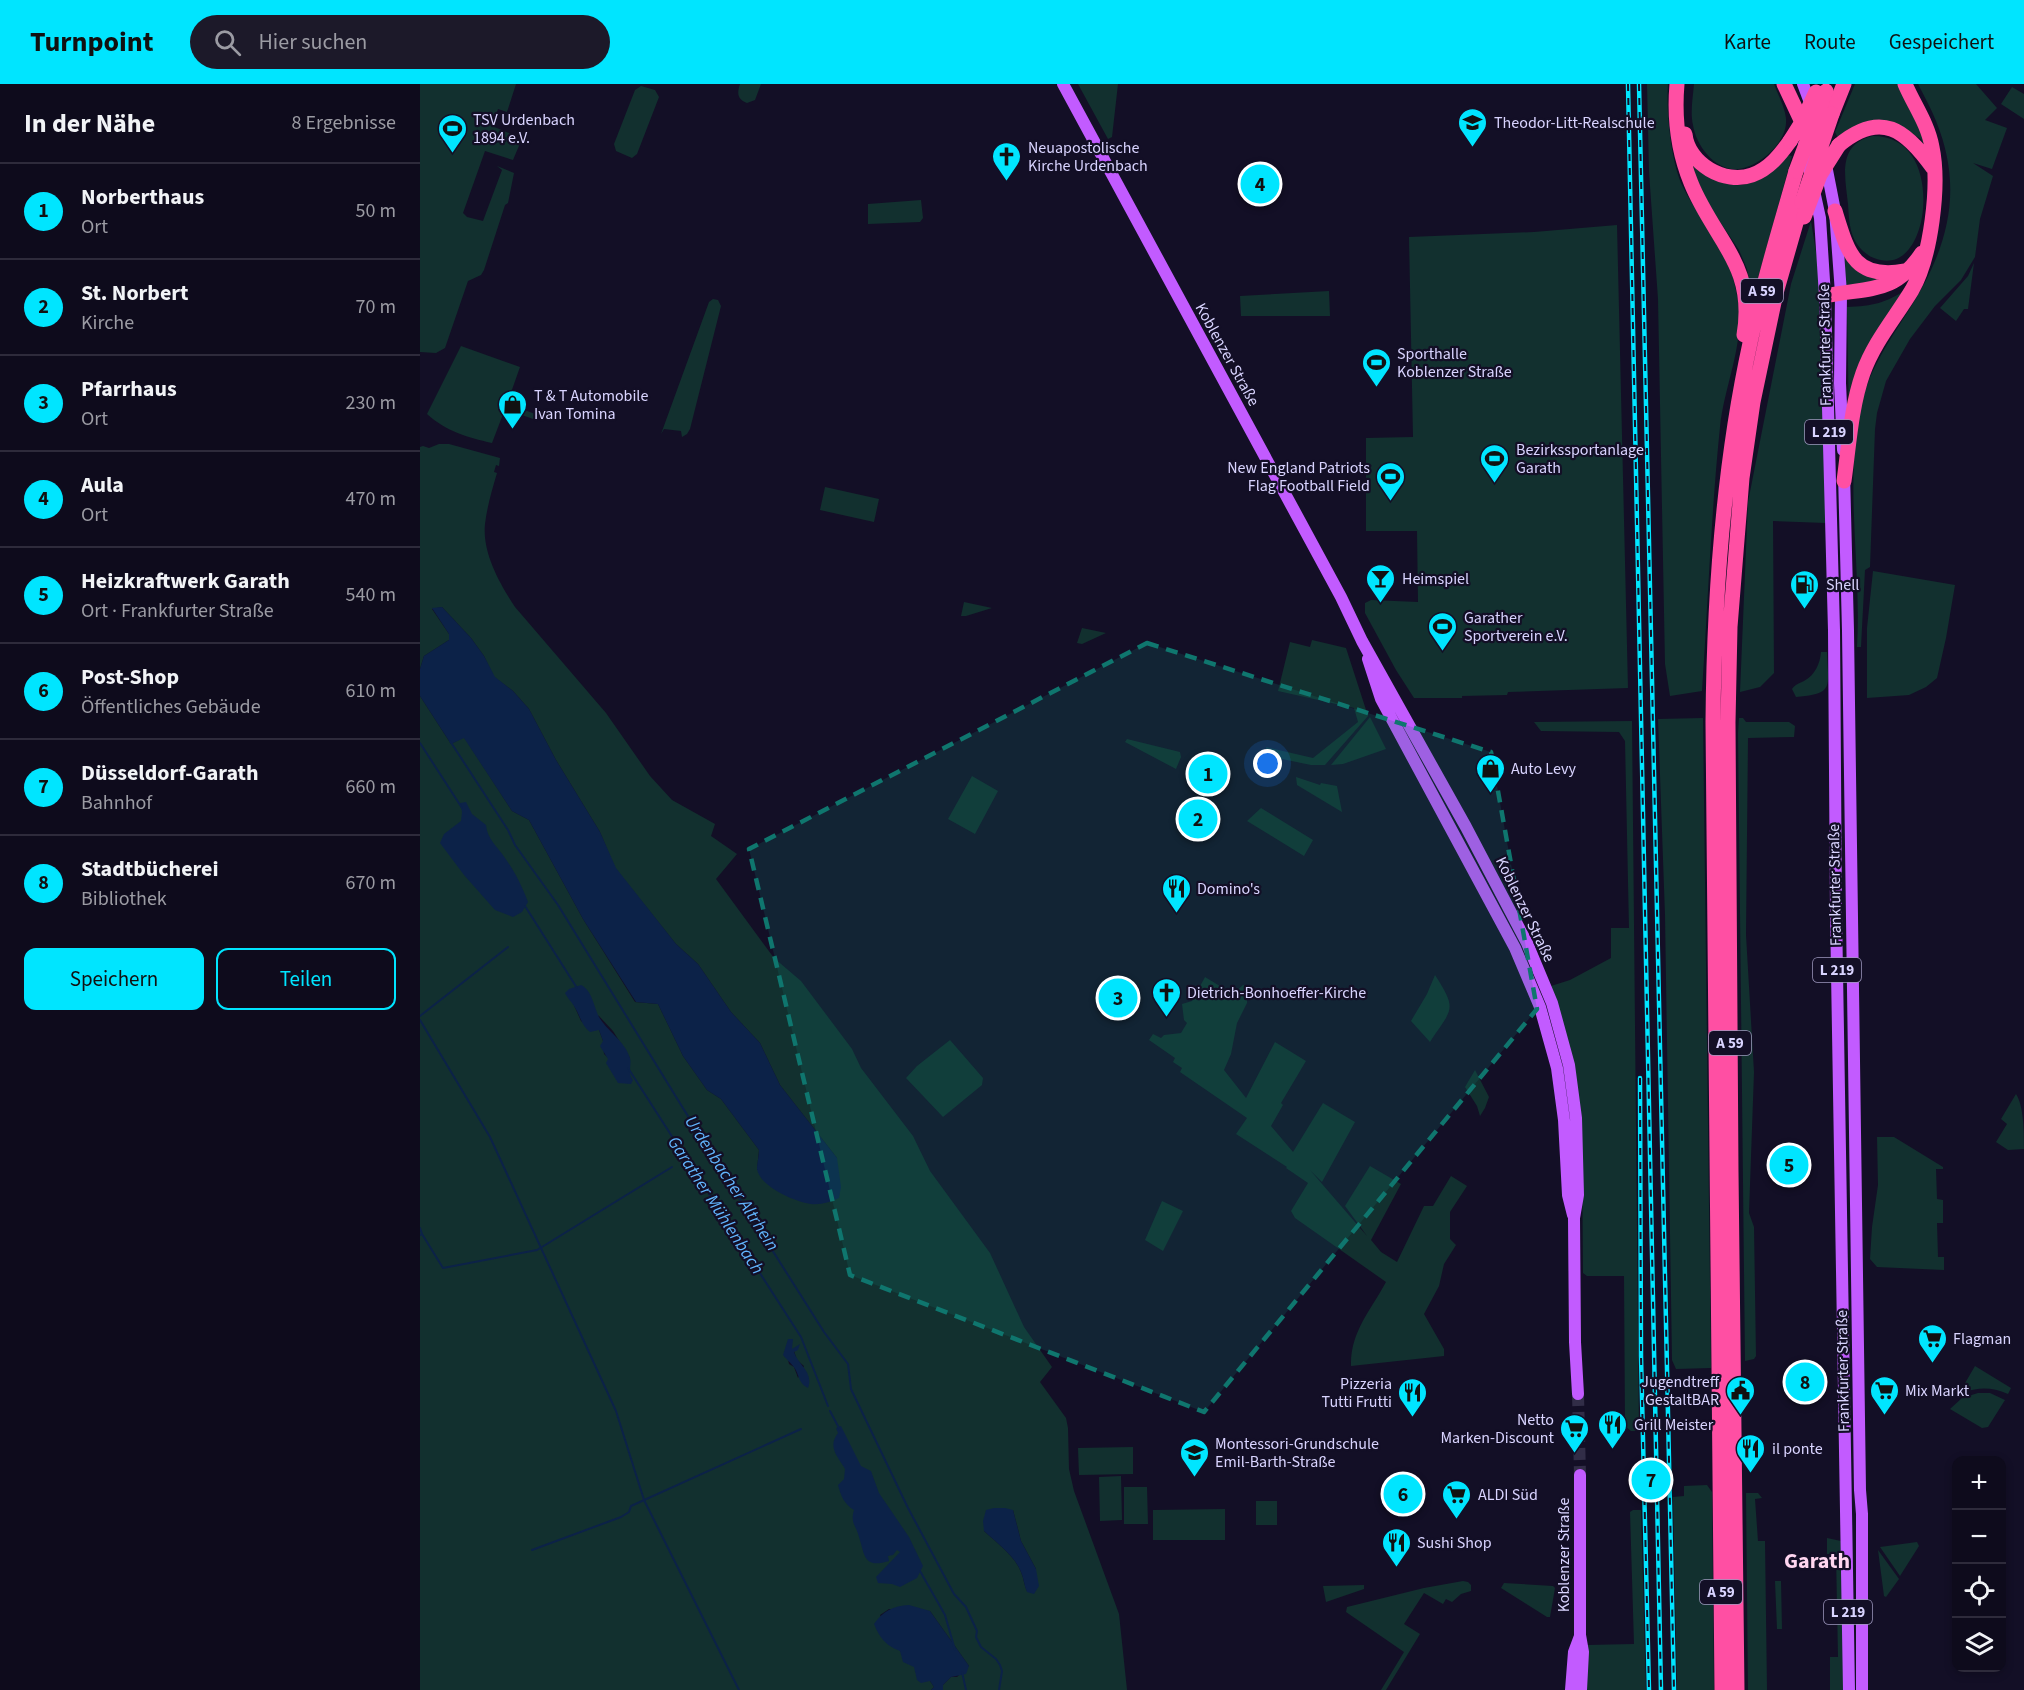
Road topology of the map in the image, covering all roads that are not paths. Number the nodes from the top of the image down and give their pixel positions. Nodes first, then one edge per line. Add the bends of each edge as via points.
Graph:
1 (1063, 84) edge
2 (1677, 84) edge
3 (1684, 84) edge
4 (1785, 84) edge
5 (1790, 84) edge
6 (1803, 84) edge
7 (1844, 84) edge
8 (1905, 84) edge
9 (1825, 86) edge
10 (1800, 118) junction
11 (1933, 168) junction
12 (1835, 211) junction
13 (1790, 245) junction
14 (1915, 268) junction
15 (1825, 296) junction
16 (1841, 298) junction
17 (1737, 413) junction
18 (1844, 481) junction
19 (1721, 691) junction
20 (1720, 722) junction
21 (1578, 1394) tunnel mouth
22 (1580, 1475) tunnel mouth
23 (1727, 1495) junction
24 (1580, 1635) junction
25 (1571, 1690) edge
26 (1581, 1690) edge
27 (1722, 1690) edge
28 (1737, 1690) edge
29 (1849, 1690) edge
30 (1862, 1690) edge

1 - 21 main road, Koblenzer Straße via 1341,597 1362,641 1381,699 1515,948 1540,1006 1557,1068 1568,1195 1574,1218
2 - 17 highway via 1678,141 1691,183 1740,270 1746,298 1746,325 1731,402
3 - 9 highway, bridge via 1683,114 1691,151 1701,164 1716,173 1739,178 1769,166
4 - 10 highway
5 - 10 main road, Frankfurter Straße
6 - 12 main road, Frankfurter Straße / L 219 via 1821,139
7 - 13 highway, A 59, bridge
8 - 11 highway via 1933,148
9 - 17 highway, A 59, bridge via 1762,291
10 - 15 main road, Frankfurter Straße / L 219 via 1820,218
11 - 13 highway, bridge via 1915,143 1898,132 1879,127 1861,130 1839,145 1821,175 1798,238
11 - 14 highway via 1931,228
12 - 14 highway via 1845,242 1862,266 1887,274
12 - 16 main road, Frankfurter Straße / L 219
13 - 19 highway, A 59 via 1763,349 1742,478
14 - 16 highway via 1906,284 1887,297 1866,302
14 - 18 highway via 1913,288 1877,342 1863,372
15 - 16 highway
15 - 29 main road, Frankfurter Straße / L 219 via 1834,630
16 - 18 main road, Frankfurter Straße / L 219
17 - 19 highway, A 59 via 1718,581
18 - 30 main road, Frankfurter Straße / L 219
19 - 20 highway, A 59
20 - 23 highway, A 59 via 1719,1363
20 - 23 highway, A 59 via 1735,1364
22 - 24 main road, Koblenzer Straße
23 - 27 highway, A 59
23 - 28 highway, A 59
24 - 25 main road, Koblenzer Straße via 1574,1652
24 - 26 main road, Koblenzer Straße

